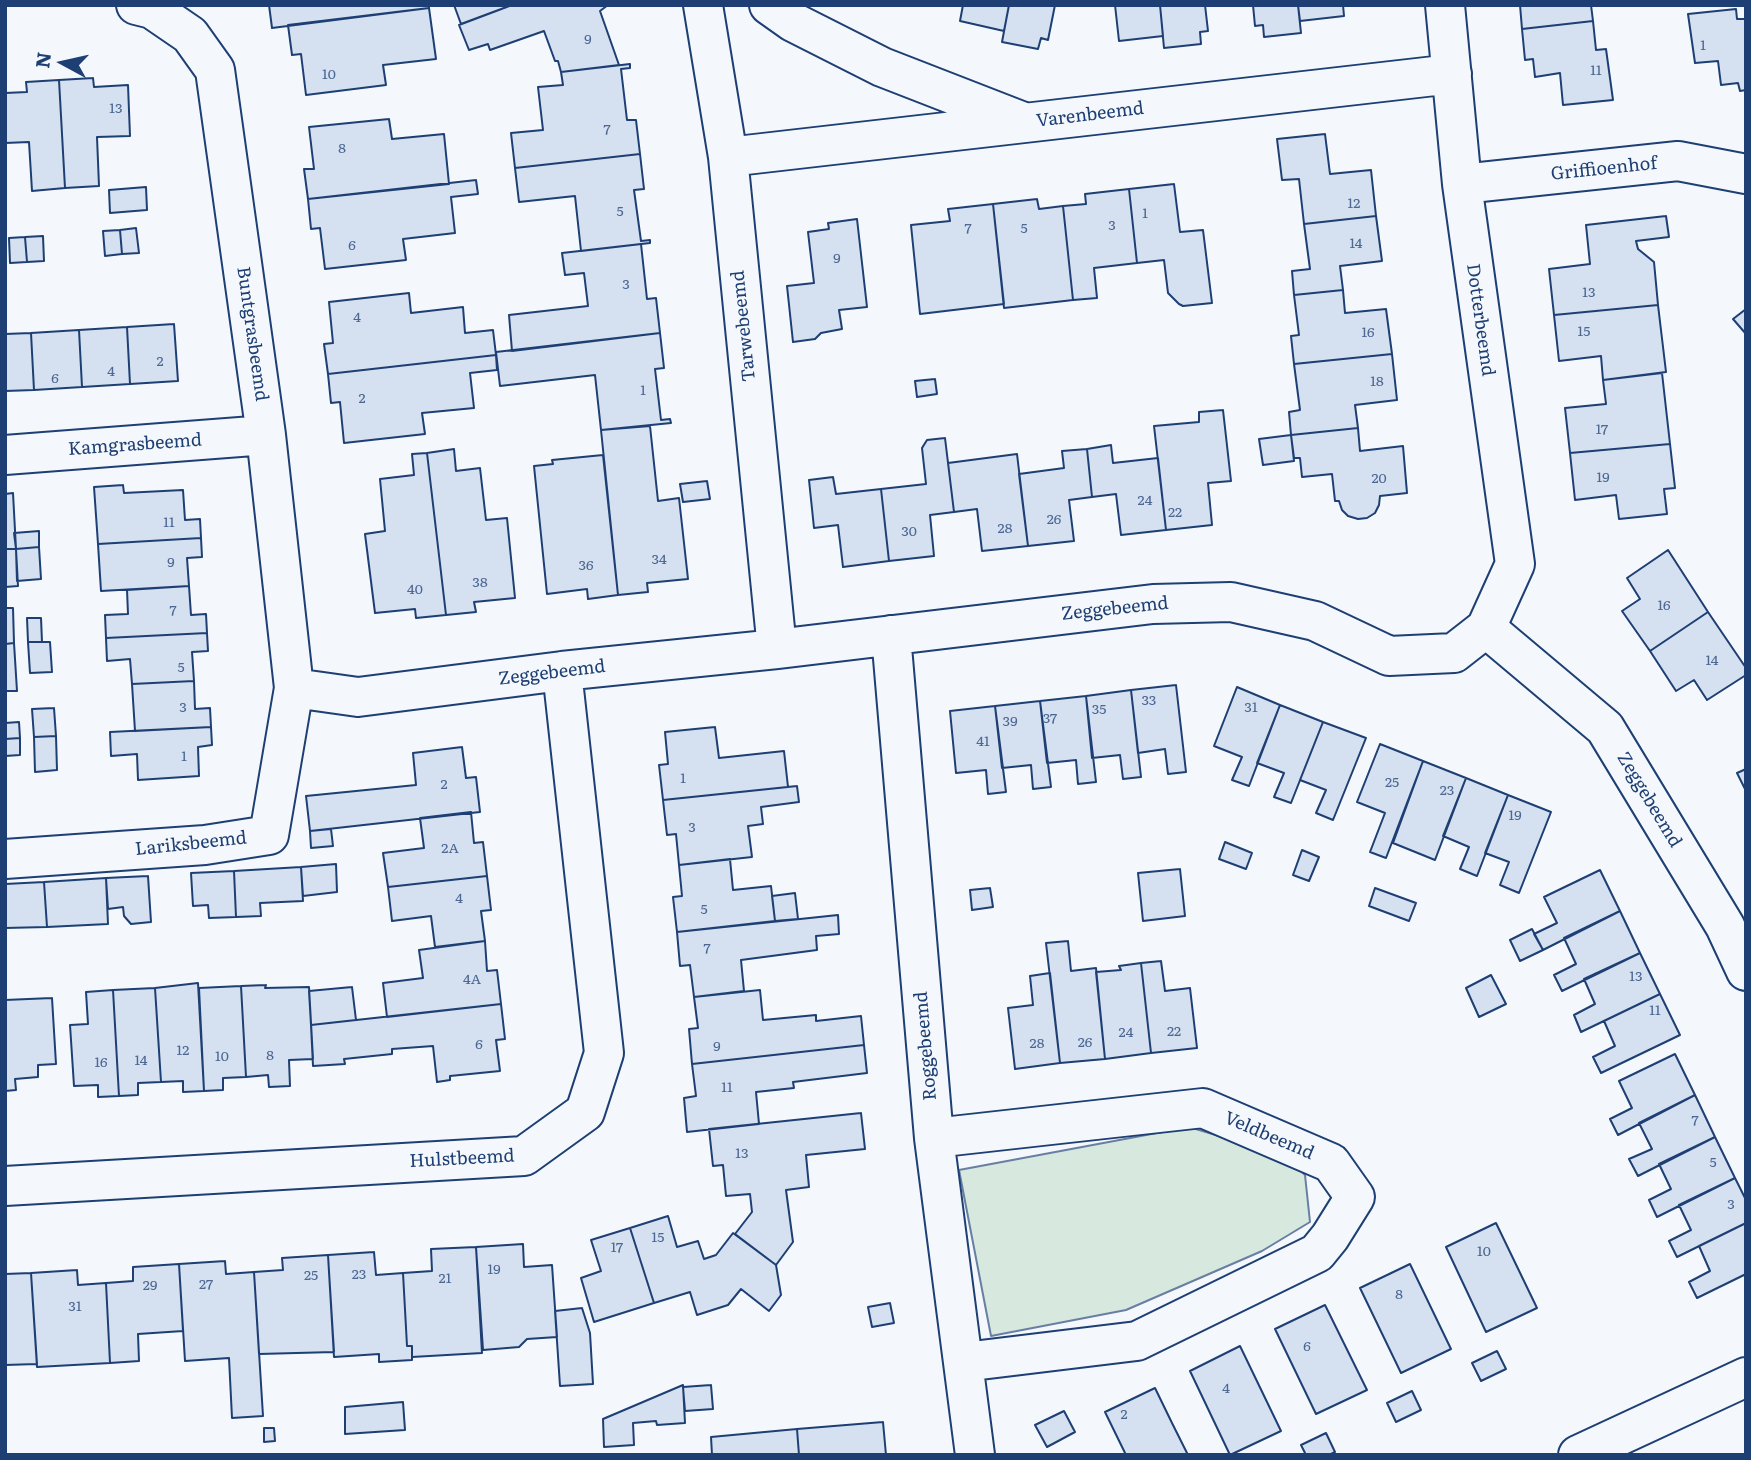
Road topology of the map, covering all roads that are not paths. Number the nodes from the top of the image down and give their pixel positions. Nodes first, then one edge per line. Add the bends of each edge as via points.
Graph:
1 (703, 5) edge
2 (769, 5) edge
3 (1445, 5) edge
4 (146, 7) edge
5 (1452, 74) junction
6 (1026, 123) junction
7 (728, 157) junction
8 (1746, 174) edge
9 (1462, 184) junction
10 (266, 435) junction
11 (5, 455) edge
12 (1486, 628) junction
13 (891, 635) junction
14 (776, 649) junction
15 (562, 671) junction
16 (294, 688) junction
17 (5, 859) edge
18 (1746, 971) edge
19 (934, 1138) junction
20 (5, 1186) edge
21 (964, 1362) junction
22 (1746, 1377) edge
23 (975, 1455) edge
24 (1578, 1455) edge

1 - 7 street, Tarwebeemd
2 - 6 street via 882,68
3 - 5 street, Dotterbeemd
4 - 10 street, Buntgrasbeemd via 190,35 215,70
5 - 6 street, Varenbeemd
5 - 9 street, Dotterbeemd
6 - 7 street, Varenbeemd
7 - 14 street, Tarwebeemd
8 - 9 street, Griffioenhof via 1678,161
9 - 12 street, Dotterbeemd via 1514,564
10 - 11 street, Kamgrasbeemd
10 - 16 street, Buntgrasbeemd
12 - 13 street, Zeggebeemd via 1454,653 1389,656 1315,621 1231,602 1153,604
12 - 18 street, Zeggebeemd via 1605,728 1725,926
13 - 14 street, Zeggebeemd
13 - 19 street, Roggebeemd
14 - 15 street, Zeggebeemd
15 - 16 street, Zeggebeemd via 358,697
15 - 20 street, Hulstbeemd via 604,1052 586,1112 524,1156
16 - 17 street, Lariksbeemd via 269,835 205,845
19 - 21 street, Roggebeemd
19 - 21 street, Veldbeemd via 1203,1108 1331,1163 1355,1197 1317,1253 1137,1341
21 - 23 street, Roggebeemd
22 - 24 street

